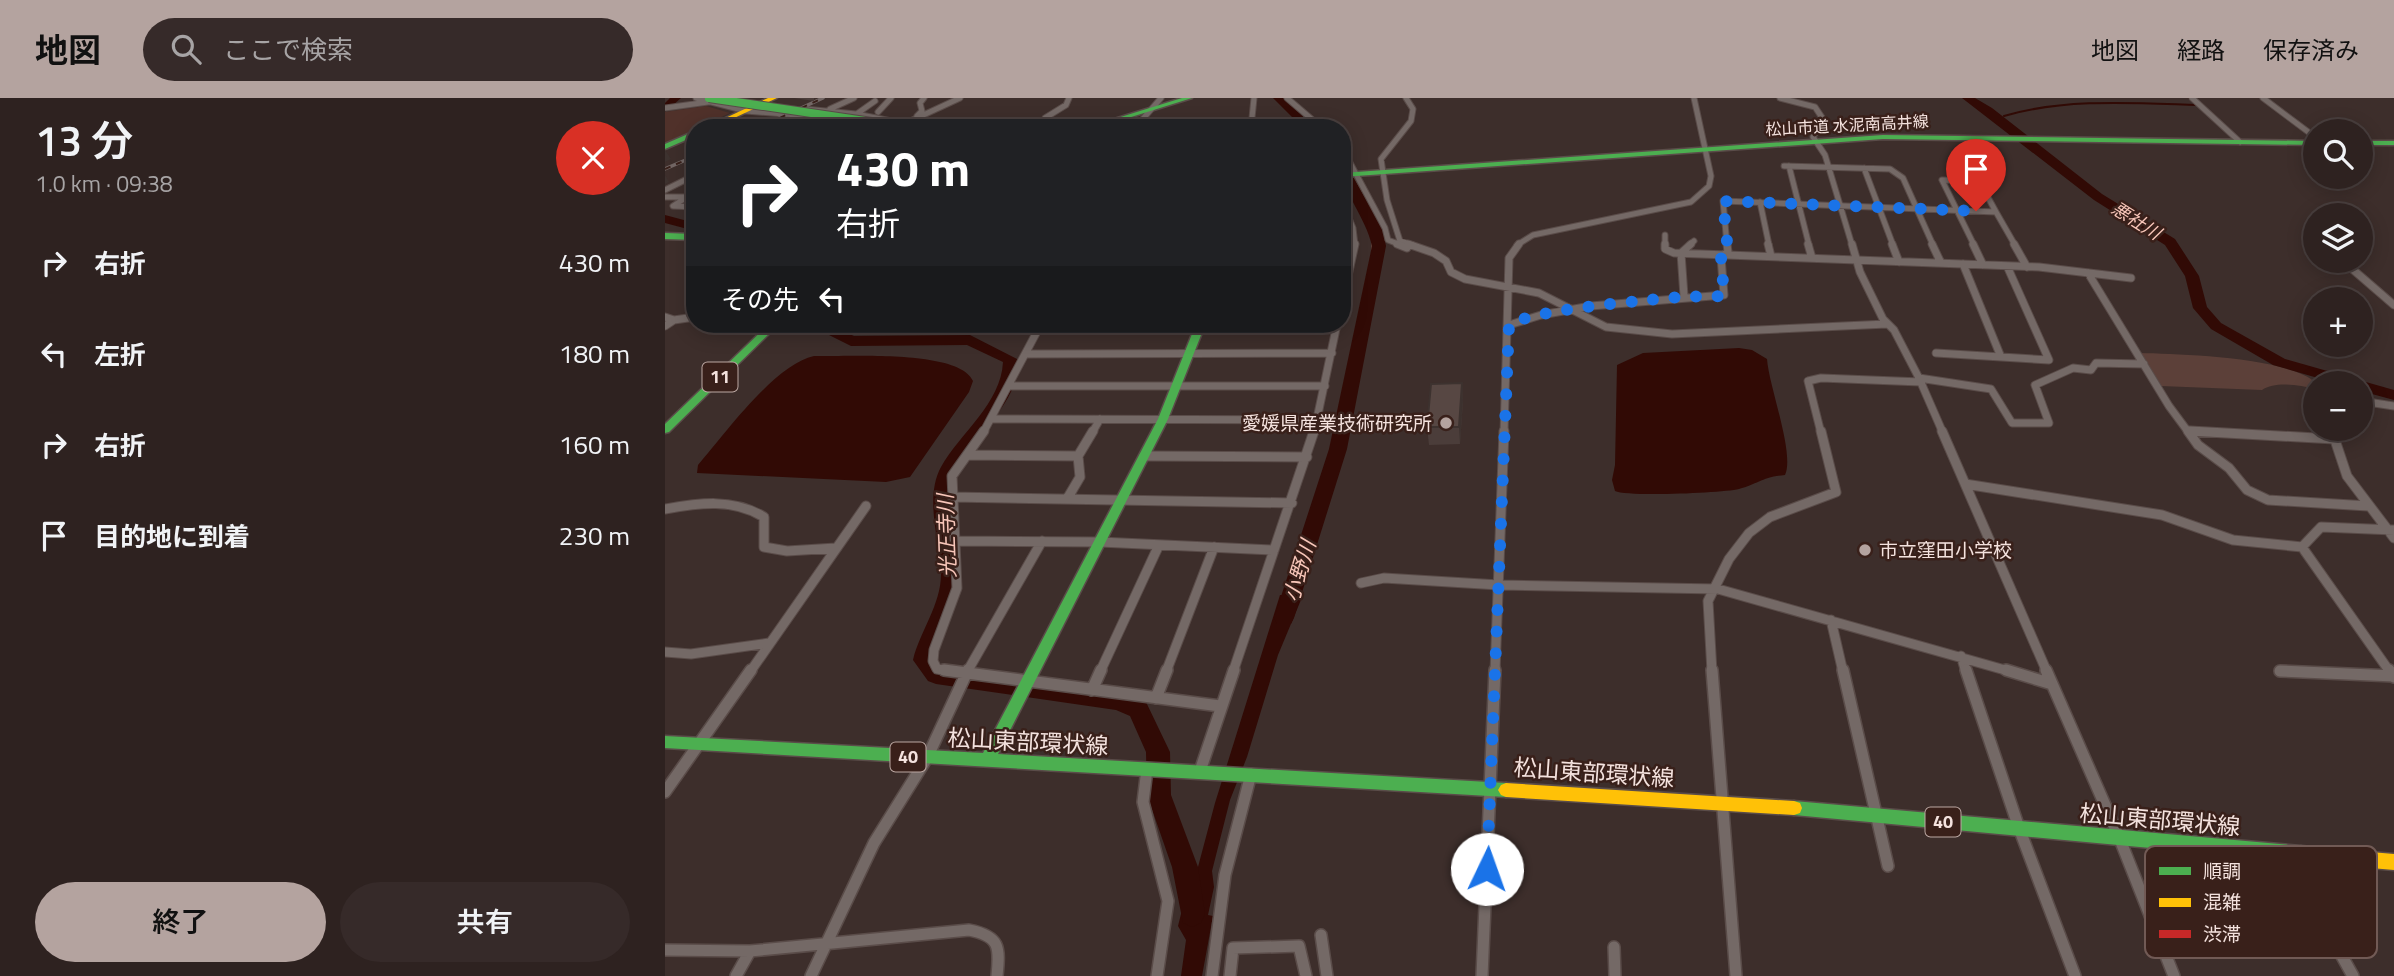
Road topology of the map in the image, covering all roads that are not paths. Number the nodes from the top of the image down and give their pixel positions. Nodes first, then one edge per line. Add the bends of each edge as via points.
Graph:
1 (696, 98) edge
2 (716, 98) edge
3 (723, 98) edge
4 (774, 98) edge
5 (854, 98) edge
6 (891, 98) edge
7 (924, 98) edge
8 (960, 98) edge
9 (1069, 98) edge
10 (1173, 98) edge
11 (1189, 98) edge
12 (1254, 98) edge
13 (1287, 98) edge
14 (1406, 98) edge
15 (1693, 98) edge
16 (1780, 98) edge
17 (2192, 98) edge
18 (2263, 98) edge
19 (672, 99) edge
20 (842, 99) edge
21 (708, 100) edge
22 (875, 100) dead end
23 (1155, 103) edge
24 (759, 105) junction
25 (665, 108) edge
26 (827, 110) junction
27 (746, 111) junction
28 (805, 112) junction
29 (877, 112) dead end
30 (817, 113) junction
31 (775, 114) junction
32 (856, 114) junction
33 (728, 119) edge
34 (793, 119) edge
35 (807, 119) edge
36 (861, 119) edge
37 (868, 119) edge
38 (878, 119) edge
39 (912, 119) edge
40 (917, 119) edge
41 (1047, 119) edge
42 (1103, 119) edge
43 (1113, 119) edge
44 (1142, 119) edge
45 (1252, 119) edge
46 (1312, 119) edge
47 (2303, 128) edge
48 (686, 137) edge
49 (1815, 141) junction
50 (2240, 142) junction
51 (2303, 143) edge
52 (2373, 143) edge
53 (2394, 143) edge
54 (665, 147) edge
55 (1706, 149) junction
56 (1828, 167) junction
57 (1864, 168) junction
58 (1382, 173) junction
59 (1351, 175) edge
60 (686, 180) edge
61 (665, 190) edge
62 (665, 197) edge
63 (686, 197) edge
64 (686, 198) edge
65 (1760, 202) junction
66 (1799, 204) junction
67 (1840, 205) junction
68 (686, 207) edge
69 (1878, 207) junction
70 (1917, 208) junction
71 (1956, 210) junction
72 (1996, 212) junction
73 (1351, 219) edge
74 (1665, 235) dead end
75 (665, 236) edge
76 (686, 237) edge
77 (1694, 241) dead end
78 (1416, 248) junction
79 (1681, 253) junction
80 (1725, 255) junction
81 (1771, 257) junction
82 (1812, 258) junction
83 (1354, 259) joint
84 (1857, 260) junction
85 (1899, 262) junction
86 (1941, 263) junction
87 (1963, 264) junction
88 (1983, 265) junction
89 (2007, 266) junction
90 (2027, 267) junction
91 (1351, 270) edge
92 (2088, 273) junction
93 (2357, 273) edge
94 (2130, 278) dead end
95 (1509, 288) junction
96 (1683, 296) junction
97 (2394, 305) edge
98 (1576, 311) junction
99 (665, 317) edge
100 (686, 318) edge
101 (674, 320) junction
102 (1887, 324) junction
103 (1509, 325) junction
104 (665, 326) edge
105 (752, 333) edge
106 (765, 333) edge
107 (1038, 333) edge
108 (1197, 333) edge
109 (1335, 333) edge
110 (1332, 353) junction
111 (1936, 353) dead end
112 (1027, 354) junction
113 (1189, 354) junction
114 (2001, 357) junction
115 (2049, 360) junction
116 (2144, 364) junction
117 (2058, 376) junction
118 (1919, 380) junction
119 (1011, 386) junction
120 (1177, 386) junction
121 (1325, 386) junction
122 (2373, 403) edge
123 (2394, 406) edge
124 (665, 416) edge
125 (993, 419) junction
126 (1100, 419) junction
127 (1163, 419) junction
128 (1318, 421) junction
129 (665, 430) edge
130 (2190, 431) junction
131 (2303, 433) edge
132 (2335, 441) edge
133 (967, 455) junction
134 (1078, 456) junction
135 (1145, 456) junction
136 (1307, 457) junction
137 (1965, 484) junction
138 (952, 496) junction
139 (1067, 499) junction
140 (1122, 500) junction
141 (1292, 503) junction
142 (866, 506) dead end
143 (2368, 506) junction
144 (665, 509) edge
145 (2392, 533) edge
146 (957, 541) junction
147 (1042, 541) junction
148 (1100, 542) junction
149 (1159, 545) junction
150 (1215, 547) junction
151 (2302, 547) junction
152 (837, 548) junction
153 (1274, 550) junction
154 (1361, 583) dead end
155 (1499, 585) junction
156 (1710, 589) junction
157 (1831, 620) junction
158 (769, 643) junction
159 (665, 652) edge
160 (1961, 656) junction
161 (2280, 671) dead end
162 (966, 673) junction
163 (2394, 676) edge
164 (1026, 681) junction
165 (2052, 684) junction
166 (1092, 690) junction
167 (1156, 698) junction
168 (1220, 706) junction
169 (665, 742) edge
170 (699, 743) junction
171 (927, 758) junction
172 (987, 761) junction
173 (1154, 769) junction
174 (1205, 771) junction
175 (1249, 774) junction
176 (1491, 788) junction
177 (665, 792) edge
178 (1722, 802) junction
179 (1874, 816) junction
180 (2019, 828) junction
181 (2119, 837) junction
182 (2218, 846) edge
183 (1888, 866) dead end
184 (2145, 903) edge
185 (1321, 934) dead end
186 (826, 944) junction
187 (1614, 947) dead end
188 (665, 950) edge
189 (750, 951) junction
190 (2167, 958) edge
191 (2343, 958) edge
192 (736, 976) edge
193 (811, 976) edge
194 (997, 976) edge
195 (1157, 976) edge
196 (1212, 976) edge
197 (1230, 976) edge
198 (1306, 976) edge
199 (1327, 976) edge
200 (1482, 976) edge
201 (1615, 976) edge
202 (1736, 976) edge
203 (2075, 976) edge
204 (2174, 976) edge
205 (2353, 976) edge

1 - 21 street
2 - 21 street
3 - 24 street
4 - 24 main road
5 - 26 street
6 - 29 street
7 - 39 street via 922,111
8 - 40 street
9 - 41 street
10 - 23 main road
11 - 23 main road
12 - 45 street
13 - 46 street
14 - 58 street via 1413,109 1411,121 1381,159
15 - 55 street
16 - 49 street via 1815,107 1823,119 1813,132
17 - 50 street
18 - 47 street
19 - 25 street
20 - 30 street
21 - 25 street
21 - 27 street
21 - 37 main road, bridge
22 - 32 street
23 - 42 main road
23 - 43 main road
23 - 44 street
24 - 27 main road
24 - 31 street via 784,109
26 - 30 street
26 - 32 street
27 - 31 street
27 - 33 main road
28 - 30 street
28 - 31 street
28 - 34 street
30 - 35 street
30 - 36 street
32 - 38 street
48 - 54 main road
49 - 50 main road, 松山市道 水泥南高井線 via 1912,136
49 - 55 main road, 松山市道 水泥南高井線
49 - 56 street
50 - 51 main road, 松山市道 水泥南高井線
52 - 53 main road
55 - 58 main road, 松山市道 水泥南高井線
55 - 95 street via 1709,186 1691,202 1533,235 1517,245 1509,258
56 - 57 street
56 - 66 street via 1786,166
56 - 67 street
57 - 69 street
57 - 70 street via 1890,169 1903,178
58 - 59 main road, 松山市道 水泥南高井線
58 - 78 street via 1397,237
59 - 78 street via 1390,243
60 - 61 street
62 - 63 street
64 - 68 street via 673,206
65 - 66 street
65 - 80 street via 1723,201
65 - 81 street
66 - 67 street
66 - 82 street
67 - 69 street
67 - 84 street
69 - 70 street
69 - 85 street
70 - 71 street
70 - 86 street
71 - 72 street
71 - 72 street via 1942,180 1979,181
71 - 88 street
72 - 90 street
73 - 83 street via 1357,247
74 - 79 street via 1665,249
75 - 76 main road
77 - 79 street
78 - 95 street via 1441,257 1451,272 1465,279
79 - 80 street
79 - 96 street
80 - 81 street
80 - 96 street via 1721,257 1724,295
81 - 82 street
82 - 84 street
83 - 91 street
84 - 85 street
84 - 102 street
85 - 86 street
86 - 87 street
87 - 88 street
87 - 114 street
88 - 89 street
89 - 90 street
89 - 115 street
90 - 92 street
92 - 94 street
92 - 116 street
93 - 97 street
95 - 98 street via 1539,293
95 - 103 street
96 - 98 street
98 - 102 street via 1606,327 1672,334
98 - 103 street via 1519,319
99 - 101 street
100 - 101 street
101 - 104 street
102 - 118 street
103 - 155 street
105 - 124 main road, 11
106 - 129 main road, 11
107 - 112 street
108 - 113 main road
109 - 110 street
110 - 113 street
110 - 121 street
111 - 114 street
112 - 113 street
112 - 119 street
113 - 120 main road
114 - 115 street
115 - 117 street
116 - 117 street via 2096,363 2091,370 2073,368
116 - 130 street
117 - 118 street via 2035,385 2049,423 2019,424 2012,424 1991,388
118 - 137 street
118 - 156 street via 1808,381 1836,492 1758,524
119 - 120 street
119 - 125 street
120 - 121 street
120 - 127 main road
121 - 128 street
122 - 123 street
125 - 126 street
125 - 133 street
126 - 127 street
126 - 134 street
127 - 128 street
127 - 135 main road
128 - 136 street
130 - 131 street
130 - 143 street via 2198,445 2256,496
132 - 143 street via 2341,468
133 - 134 street
133 - 138 street via 952,477
134 - 139 street via 1080,477
135 - 136 street
135 - 140 main road
136 - 141 street
137 - 151 street via 2162,515 2220,537
137 - 165 street
138 - 139 street
138 - 146 street
139 - 140 street
140 - 141 street
140 - 148 main road
141 - 153 street
142 - 152 street
143 - 145 street
144 - 152 street via 703,503 755,510 764,517 764,547 787,551
145 - 151 street via 2321,527
146 - 147 street
146 - 162 street via 957,588 933,661 937,669
147 - 148 street
147 - 162 street
148 - 149 street
148 - 164 main road
149 - 150 street
149 - 166 street
150 - 153 street
150 - 167 street
151 - 163 street
152 - 158 street
153 - 168 street
154 - 155 street via 1384,579
155 - 156 street
155 - 176 street
156 - 157 street
156 - 178 street via 1707,613
157 - 160 street
157 - 179 street
158 - 159 street via 691,654
158 - 170 street
160 - 165 street
160 - 180 street
161 - 163 street
162 - 164 street
162 - 171 street
164 - 166 street
164 - 172 main road
165 - 181 street
166 - 167 street
167 - 168 street
168 - 174 street
169 - 170 main road, 松山東部環状線 / 40
170 - 171 main road, 松山東部環状線 / 40
170 - 177 street
171 - 172 main road, 松山東部環状線 / 40
171 - 186 street via 874,843
172 - 173 main road, 松山東部環状線 / 40
173 - 174 main road, 松山東部環状線 / 40
173 - 195 street via 1143,802 1168,901
174 - 175 main road, 松山東部環状線 / 40
175 - 176 main road, 松山東部環状線 / 40
175 - 196 street via 1225,875
176 - 178 main road, 松山東部環状線 / 40
176 - 200 street
178 - 179 main road, 松山東部環状線 / 40
178 - 202 street
179 - 180 main road, 松山東部環状線 / 40
179 - 183 street
180 - 181 main road, 松山東部環状線 / 40
180 - 203 street
181 - 182 main road, 松山東部環状線 / 40
181 - 184 street
185 - 199 street
186 - 189 street
186 - 193 street
186 - 194 street via 969,930 985,933 996,942
187 - 201 street
188 - 189 street
189 - 192 street
190 - 204 street
191 - 205 street
197 - 198 street via 1233,948 1299,946

